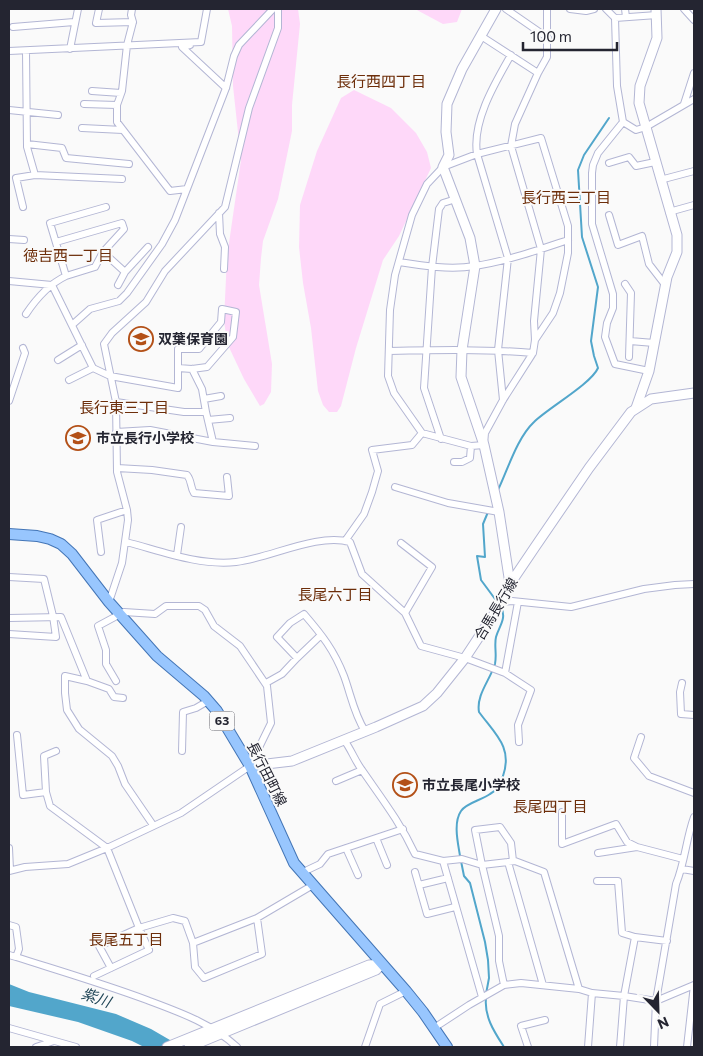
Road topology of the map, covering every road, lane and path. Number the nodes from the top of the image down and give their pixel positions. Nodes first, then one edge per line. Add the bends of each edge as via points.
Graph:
1 (78, 9) edge
2 (99, 9) edge
3 (132, 9) edge
4 (206, 9) edge
5 (273, 9) edge
6 (278, 9) edge
7 (496, 9) edge
8 (506, 9) edge
9 (547, 9) edge
10 (570, 9) edge
11 (594, 9) edge
12 (606, 9) edge
13 (624, 9) edge
14 (685, 9) edge
15 (656, 12) edge
16 (626, 17) junction
17 (615, 18) junction
18 (694, 20) edge
19 (74, 22) junction
20 (133, 22) junction
21 (13, 27) dead end
22 (481, 36) junction
23 (548, 38) junction
24 (201, 42) junction
25 (127, 45) junction
26 (70, 49) junction
27 (26, 50) junction
28 (9, 51) edge
29 (511, 55) junction
30 (538, 73) junction
31 (694, 73) edge
32 (226, 88) junction
33 (92, 91) dead end
34 (121, 93) junction
35 (694, 99) edge
36 (84, 104) dead end
37 (684, 104) junction
38 (117, 105) junction
39 (9, 110) edge
40 (25, 112) junction
41 (58, 115) dead end
42 (623, 122) junction
43 (646, 127) junction
44 (82, 128) dead end
45 (123, 130) junction
46 (27, 144) junction
47 (511, 146) junction
48 (477, 154) junction
49 (609, 162) dead end
50 (655, 162) junction
51 (129, 164) dead end
52 (444, 167) junction
53 (694, 171) edge
54 (35, 175) junction
55 (122, 179) dead end
56 (660, 180) junction
57 (187, 189) junction
58 (456, 199) junction
59 (694, 205) edge
60 (23, 207) dead end
61 (106, 207) dead end
62 (669, 212) junction
63 (219, 213) junction
64 (609, 215) dead end
65 (9, 239) edge
66 (24, 240) dead end
67 (568, 240) junction
68 (56, 242) junction
69 (148, 247) dead end
70 (541, 249) junction
71 (103, 252) junction
72 (508, 258) junction
73 (399, 262) junction
74 (475, 266) junction
75 (432, 267) junction
76 (224, 269) dead end
77 (125, 272) junction
78 (66, 276) junction
79 (9, 281) edge
80 (625, 284) dead end
81 (118, 285) dead end
82 (52, 286) junction
83 (666, 286) junction
84 (26, 314) dead end
85 (72, 325) junction
86 (535, 340) junction
87 (630, 341) junction
88 (654, 343) junction
89 (82, 345) junction
90 (23, 348) dead end
91 (426, 350) junction
92 (462, 350) junction
93 (498, 350) junction
94 (389, 351) junction
95 (532, 354) junction
96 (629, 357) dead end
97 (58, 360) dead end
98 (93, 368) junction
99 (178, 368) junction
100 (192, 370) junction
101 (649, 371) junction
102 (110, 376) junction
103 (69, 380) dead end
104 (694, 394) edge
105 (221, 396) dead end
106 (204, 399) junction
107 (503, 400) junction
108 (9, 401) edge
109 (116, 402) junction
110 (636, 408) junction
111 (206, 412) junction
112 (230, 418) dead end
113 (208, 420) junction
114 (116, 432) junction
115 (422, 433) junction
116 (441, 439) junction
117 (213, 442) junction
118 (484, 445) junction
119 (255, 446) dead end
120 (471, 446) junction
121 (454, 462) dead end
122 (117, 468) junction
123 (227, 477) dead end
124 (395, 486) dead end
125 (127, 510) junction
126 (499, 512) junction
127 (181, 527) dead end
128 (9, 534) edge
129 (345, 541) junction
130 (126, 542) junction
131 (401, 543) dead end
132 (101, 552) dead end
133 (177, 555) junction
134 (9, 577) edge
135 (510, 584) junction
136 (694, 584) edge
137 (109, 602) junction
138 (502, 602) junction
139 (518, 602) junction
140 (405, 613) junction
141 (120, 615) junction
142 (54, 616) junction
143 (9, 618) edge
144 (9, 634) edge
145 (321, 635) junction
146 (297, 658) junction
147 (465, 658) junction
148 (505, 673) junction
149 (87, 681) junction
150 (116, 681) dead end
151 (266, 683) junction
152 (682, 683) dead end
153 (123, 698) dead end
154 (208, 701) junction
155 (694, 715) edge
156 (365, 732) junction
157 (17, 735) dead end
158 (641, 737) dead end
159 (344, 740) junction
160 (519, 742) dead end
161 (56, 751) dead end
162 (182, 751) dead end
163 (250, 766) junction
164 (362, 770) junction
165 (336, 781) dead end
166 (46, 792) junction
167 (694, 793) edge
168 (562, 812) dead end
169 (694, 817) edge
170 (153, 825) junction
171 (403, 829) junction
172 (376, 838) junction
173 (637, 847) junction
174 (9, 848) edge
175 (107, 848) junction
176 (346, 848) junction
177 (598, 853) dead end
178 (683, 859) junction
179 (443, 861) junction
180 (511, 861) junction
181 (387, 865) dead end
182 (482, 865) junction
183 (682, 869) junction
184 (10, 870) edge
185 (694, 871) edge
186 (415, 872) dead end
187 (301, 873) junction
188 (358, 875) dead end
189 (448, 878) junction
190 (597, 881) dead end
191 (313, 885) junction
192 (419, 885) junction
193 (456, 907) junction
194 (257, 918) junction
195 (9, 926) edge
196 (139, 928) junction
197 (635, 937) junction
198 (667, 941) junction
199 (193, 943) junction
200 (9, 955) edge
201 (16, 957) junction
202 (382, 964) junction
203 (111, 968) junction
204 (94, 976) dead end
205 (504, 985) junction
206 (543, 985) junction
207 (694, 985) edge
208 (579, 989) junction
209 (406, 991) junction
210 (592, 993) junction
211 (624, 996) junction
212 (482, 997) junction
213 (656, 1001) junction
214 (545, 1020) dead end
215 (9, 1028) edge
216 (434, 1028) junction
217 (214, 1032) junction
218 (55, 1041) junction
219 (36, 1047) edge
220 (76, 1047) edge
221 (167, 1047) edge
222 (189, 1047) edge
223 (237, 1047) edge
224 (365, 1047) edge
225 (447, 1047) edge
226 (528, 1047) edge
227 (588, 1047) edge
228 (620, 1047) edge
229 (654, 1047) edge
230 (687, 1047) edge

1 - 19 street
2 - 20 street via 96,23
3 - 20 street
4 - 24 street
5 - 32 street via 239,45
6 - 63 street via 278,28 250,108 225,208
7 - 22 street
8 - 23 street
9 - 23 street
10 - 11 street
12 - 17 street
13 - 16 street
14 - 18 street
15 - 16 street
15 - 43 street via 657,38 640,86 639,103
16 - 17 street
17 - 42 street via 617,86
19 - 21 street
19 - 26 street
20 - 25 street
22 - 29 street
22 - 52 street via 447,104 449,155
23 - 30 street via 547,57
24 - 25 street
24 - 32 street via 182,47
25 - 26 street
25 - 34 street
26 - 27 street
27 - 28 street
27 - 40 street
29 - 30 street
29 - 48 street via 487,96 475,143
30 - 47 street via 515,124
31 - 37 street
32 - 57 street
33 - 34 street
34 - 38 street
35 - 37 street
36 - 38 street
37 - 43 street
38 - 45 street via 117,122
39 - 40 street
40 - 41 street
40 - 46 street
42 - 43 street via 636,130
42 - 101 street via 598,153 593,165 592,224 613,294 613,308 605,337 607,346 615,364
43 - 50 street
44 - 45 street
45 - 57 street via 170,191
46 - 51 street via 62,148 66,158
46 - 54 street
47 - 48 street
47 - 67 street via 541,138 568,226
47 - 70 street
48 - 52 street
48 - 72 street
49 - 50 street via 629,157 636,166
50 - 56 street
52 - 58 street
52 - 73 street via 427,184 412,215
53 - 56 street
54 - 55 street
54 - 60 street via 16,178
56 - 62 street
57 - 85 street via 162,244 127,293 119,301 90,309
58 - 74 street via 470,238
58 - 75 street via 443,203 439,209
59 - 62 street
61 - 68 street via 50,223
62 - 83 street via 677,235 677,252
63 - 76 street via 220,234 225,246
63 - 102 street via 165,271 146,302 104,344
64 - 83 street via 618,244 642,236 648,264
65 - 66 street
67 - 70 street
67 - 86 street via 560,293 553,313
68 - 71 street via 122,223 124,229
68 - 78 street
69 - 77 street
70 - 72 street
70 - 86 street
71 - 77 street
71 - 78 street via 95,267
72 - 74 street
72 - 93 street
73 - 75 street
73 - 94 street via 390,310
74 - 75 street
74 - 92 street
75 - 91 street
77 - 81 street
78 - 82 street
79 - 82 street
80 - 87 street via 631,293
82 - 84 street via 37,298
82 - 85 street
83 - 88 street
85 - 89 street
86 - 95 street
87 - 88 street
87 - 96 street
88 - 101 street
89 - 97 street
89 - 98 street
90 - 108 street via 25,353
91 - 92 street
91 - 94 street
91 - 116 street via 424,388
92 - 93 street
92 - 118 street via 461,377
93 - 95 street
93 - 107 street
94 - 115 street via 388,376 394,393
95 - 107 street
98 - 102 street
98 - 103 street
99 - 100 street
99 - 100 street via 178,349 199,349 220,322 222,309 236,312 233,337 207,367
99 - 102 street via 178,388
100 - 106 street
101 - 110 street
102 - 109 street
104 - 110 street, 合馬長行線 via 651,400
105 - 106 street
106 - 111 street
107 - 118 street via 485,433
109 - 111 street
109 - 114 street
110 - 135 street, 合馬長行線 via 589,468
111 - 113 street
112 - 113 street
113 - 117 street
114 - 117 street via 150,430
114 - 122 street
115 - 116 street
115 - 129 street via 412,445 372,450 378,471 372,492 364,514
116 - 120 street
117 - 119 street
118 - 120 street
118 - 126 street
120 - 121 street via 470,458
122 - 123 street via 187,475 194,493 229,496
122 - 125 street
124 - 126 street via 448,503
125 - 130 street
125 - 132 street via 97,520
126 - 135 street
127 - 133 street
128 - 137 main road, 長行田町線 / 63 via 37,536 62,544
129 - 133 street via 296,546 237,562 203,561
129 - 140 street via 350,542 362,574
130 - 133 street
130 - 137 street
131 - 140 street via 432,567
134 - 142 street via 44,580
135 - 138 street, 合馬長行線
136 - 139 street via 644,589 571,607
137 - 141 main road, 長行田町線 / 63
138 - 139 street
138 - 147 street, 合馬長行線
139 - 148 street
140 - 147 street via 421,646
141 - 150 street via 98,626 106,650 106,664
141 - 151 street via 124,612 155,614 166,606 199,606 214,626 240,646
141 - 154 main road, 長行田町線 / 63 via 157,656
142 - 143 street
142 - 144 street via 56,638
142 - 149 street via 61,617
145 - 146 street
145 - 146 street via 304,614 290,623 277,637
145 - 156 street via 329,644 344,676
146 - 151 street via 282,674
147 - 148 street
147 - 156 street, 合馬長行線 via 422,706
148 - 160 street via 531,690 518,725
149 - 153 street via 109,690 114,697
149 - 170 street via 65,676 67,710 79,729 112,756 125,784
151 - 163 street via 271,723
152 - 155 street via 681,714
154 - 162 street via 183,712
154 - 163 main road, 長行田町線 / 63
156 - 159 street, 合馬長行線
157 - 166 street via 23,795
158 - 167 street via 634,758 638,765 649,776
159 - 163 street, 合馬長行線 via 292,761
159 - 164 street
161 - 166 street via 44,756
163 - 170 street via 181,813
163 - 187 main road, 長行田町線 / 63 via 288,852
164 - 165 street
164 - 171 street
166 - 175 street via 50,806
168 - 173 street via 562,844 616,824 627,842
169 - 178 street
170 - 175 street
171 - 172 street
171 - 179 street via 415,854
172 - 176 street
172 - 181 street
173 - 177 street
173 - 178 street
174 - 184 street
175 - 184 street via 68,864
175 - 196 street
176 - 187 street via 328,854 320,864
176 - 188 street
178 - 183 street
179 - 182 street via 462,859
179 - 189 street
180 - 182 street
180 - 182 street via 511,843 500,827 475,830
180 - 206 street
180 - 208 street via 544,872
182 - 205 street via 499,936 499,961
183 - 185 street
183 - 198 street via 676,884
186 - 192 street
187 - 191 main road, 長行田町線 / 63
189 - 192 street
189 - 193 street
190 - 197 street via 618,881 622,933
191 - 194 street
191 - 202 main road, 長行田町線 / 63
192 - 193 street via 427,914
193 - 212 street
194 - 199 street
194 - 199 street via 262,954 204,978 195,967
195 - 201 street via 16,927 19,949
196 - 199 street via 173,918 185,921
196 - 203 street via 150,950
196 - 203 street via 99,946
197 - 198 street
197 - 211 street
198 - 213 street
200 - 201 street
201 - 217 street via 103,983 195,1018
202 - 209 main road, 長行田町線 / 63
202 - 217 street via 369,965
203 - 204 street
205 - 206 street
205 - 212 street
206 - 208 street
207 - 213 street
207 - 230 street
208 - 210 street
209 - 216 main road, 長行田町線 / 63
209 - 224 street via 380,1004
210 - 211 street
210 - 227 street
211 - 213 street
211 - 228 street
212 - 216 street
213 - 229 street
214 - 226 street via 521,1026
215 - 218 street
216 - 225 main road, 長行田町線 / 63
217 - 221 street
217 - 222 street
217 - 223 street
218 - 219 street
218 - 220 street

